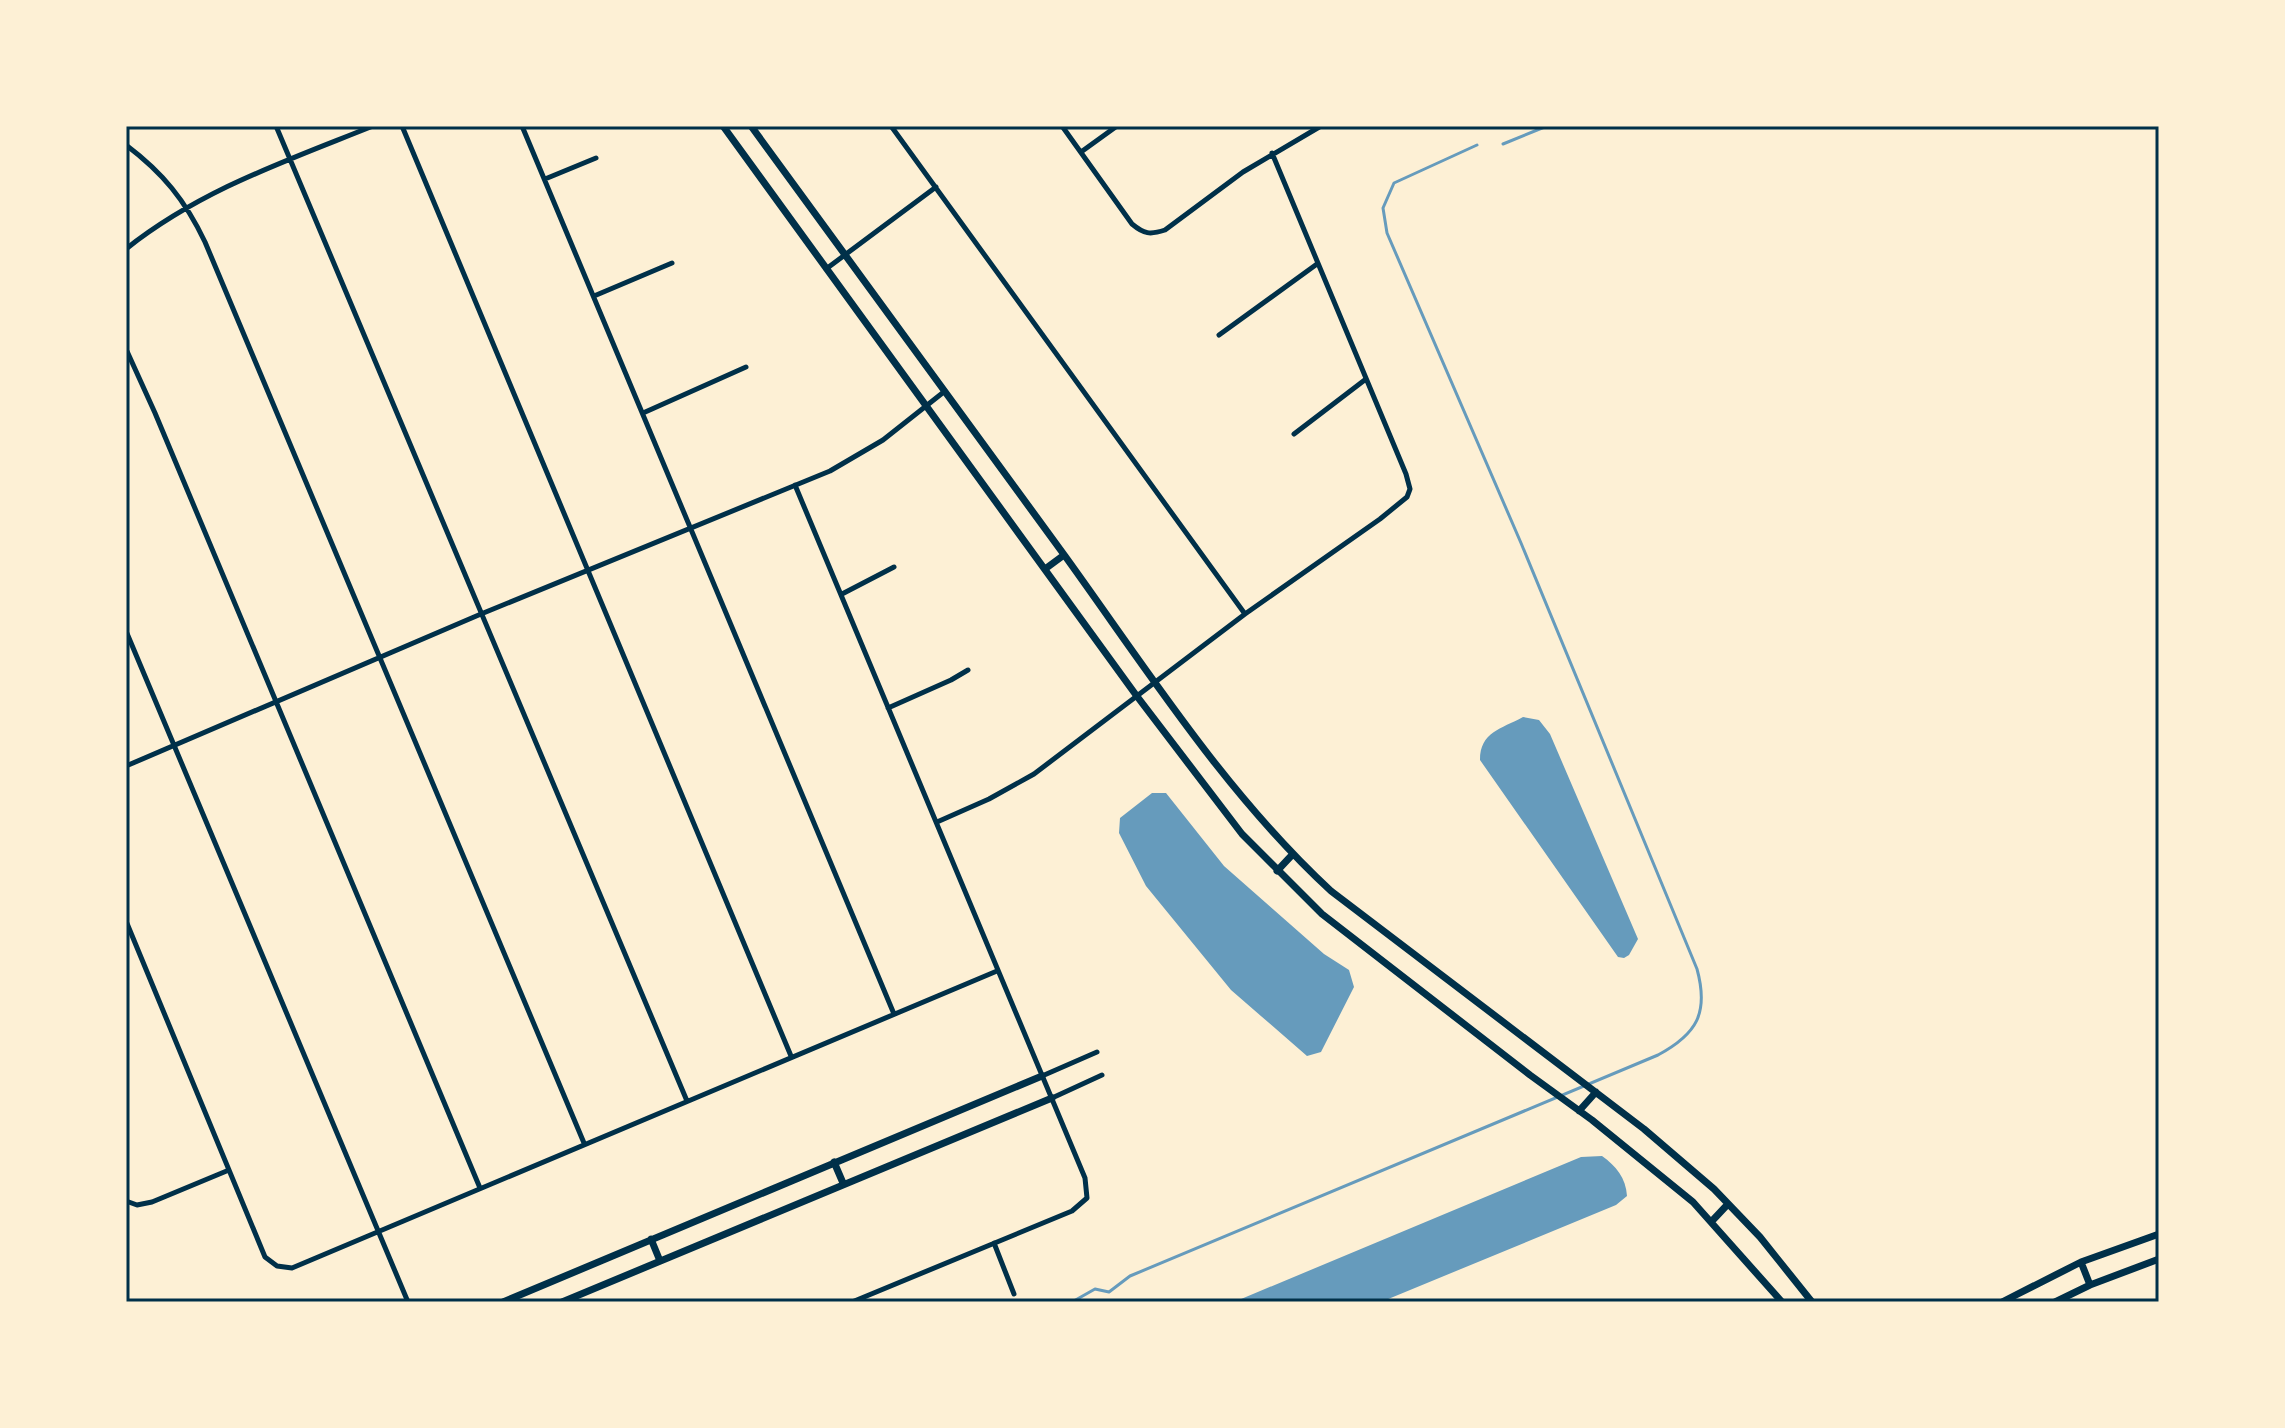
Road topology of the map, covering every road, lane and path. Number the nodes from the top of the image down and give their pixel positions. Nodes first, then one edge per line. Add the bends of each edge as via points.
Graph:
1 (276, 126) edge
2 (373, 126) edge
3 (402, 126) edge
4 (522, 126) edge
5 (751, 126) edge
6 (891, 126) edge
7 (1062, 126) edge
8 (1117, 126) edge
9 (1321, 126) edge
10 (727, 127) edge
11 (126, 145) edge
12 (1081, 152) junction
13 (1272, 153) junction
14 (596, 158) dead end
15 (291, 159) junction
16 (545, 179) junction
17 (936, 187) junction
18 (186, 207) junction
19 (126, 249) edge
20 (844, 254) junction
21 (672, 263) dead end
22 (1317, 264) junction
23 (826, 269) junction
24 (594, 296) junction
25 (1219, 335) dead end
26 (126, 349) edge
27 (746, 367) dead end
28 (1366, 379) junction
29 (945, 391) junction
30 (927, 406) junction
31 (643, 413) junction
32 (1294, 434) dead end
33 (795, 485) junction
34 (691, 529) junction
35 (1064, 555) junction
36 (894, 567) dead end
37 (1045, 569) junction
38 (589, 571) junction
39 (842, 594) junction
40 (481, 614) junction
41 (1245, 614) junction
42 (126, 631) edge
43 (380, 658) junction
44 (968, 670) dead end
45 (1155, 682) junction
46 (1136, 695) junction
47 (276, 701) junction
48 (888, 708) junction
49 (174, 745) junction
50 (126, 766) edge
51 (937, 822) junction
52 (1292, 855) junction
53 (1277, 871) junction
54 (126, 921) edge
55 (997, 971) junction
56 (894, 1014) junction
57 (1097, 1052) dead end
58 (791, 1056) junction
59 (1102, 1075) dead end
60 (1042, 1076) junction
61 (1596, 1092) junction
62 (1052, 1098) junction
63 (687, 1101) junction
64 (1579, 1111) junction
65 (584, 1143) junction
66 (834, 1162) junction
67 (229, 1170) junction
68 (843, 1183) junction
69 (481, 1189) junction
70 (126, 1201) edge
71 (1728, 1204) junction
72 (1712, 1221) junction
73 (378, 1233) junction
74 (2159, 1234) edge
75 (651, 1239) junction
76 (993, 1243) junction
77 (2159, 1259) edge
78 (660, 1261) junction
79 (2081, 1262) junction
80 (2090, 1285) junction
81 (1014, 1294) dead end
82 (408, 1302) edge
83 (503, 1302) edge
84 (562, 1302) edge
85 (852, 1302) edge
86 (1782, 1302) edge
87 (1812, 1302) edge
88 (2002, 1302) edge
89 (2055, 1302) edge

1 - 15 street
2 - 15 street
3 - 38 street
4 - 16 street
5 - 20 main road
6 - 17 street
7 - 12 street
8 - 12 street
9 - 13 street
10 - 23 main road
11 - 18 street via 163,175
12 - 13 street via 1132,224 1151,235
13 - 22 street
14 - 16 street
15 - 18 street
15 - 40 street
16 - 24 street
17 - 20 street
17 - 41 street
18 - 19 street
18 - 43 street
20 - 23 street
20 - 29 main road
21 - 24 street
22 - 25 street
22 - 28 street
23 - 30 main road
24 - 31 street
26 - 47 street
27 - 31 street
28 - 32 street
28 - 41 street via 1406,474 1407,497
29 - 30 street
29 - 35 main road
30 - 33 street via 853,459
30 - 37 main road
31 - 34 street
33 - 34 street
33 - 39 street
34 - 38 street
34 - 56 street
35 - 37 main road
35 - 45 main road
36 - 39 street
37 - 46 main road
38 - 40 street
38 - 58 street
39 - 48 street
40 - 43 street
40 - 63 street
41 - 45 street
42 - 49 street
43 - 47 street
43 - 65 street
44 - 48 street
45 - 46 street
45 - 52 main road via 1229,782
46 - 51 street via 1034,774
46 - 53 main road via 1242,834
47 - 49 street
47 - 69 street
48 - 51 street
49 - 50 street
49 - 73 street
51 - 55 street
52 - 53 main road
52 - 61 main road via 1331,891
53 - 64 main road via 1322,914
54 - 67 street
55 - 56 street
55 - 60 street
56 - 58 street
57 - 60 street
58 - 63 street
59 - 62 street
60 - 62 street
60 - 66 main road
61 - 64 main road
61 - 71 main road
62 - 68 main road
62 - 76 street via 1085,1178 1087,1198 1072,1211
63 - 65 street
64 - 72 main road
65 - 69 street
66 - 68 main road
66 - 75 main road
67 - 70 street via 152,1202
67 - 73 street via 265,1257 277,1266 292,1268
68 - 78 main road
69 - 73 street
71 - 72 main road
71 - 87 main road
72 - 86 main road
73 - 82 street
74 - 79 main road
75 - 78 main road
75 - 83 main road
76 - 81 street
76 - 85 street
77 - 80 main road
78 - 84 main road
79 - 80 main road
79 - 88 main road
80 - 89 main road

